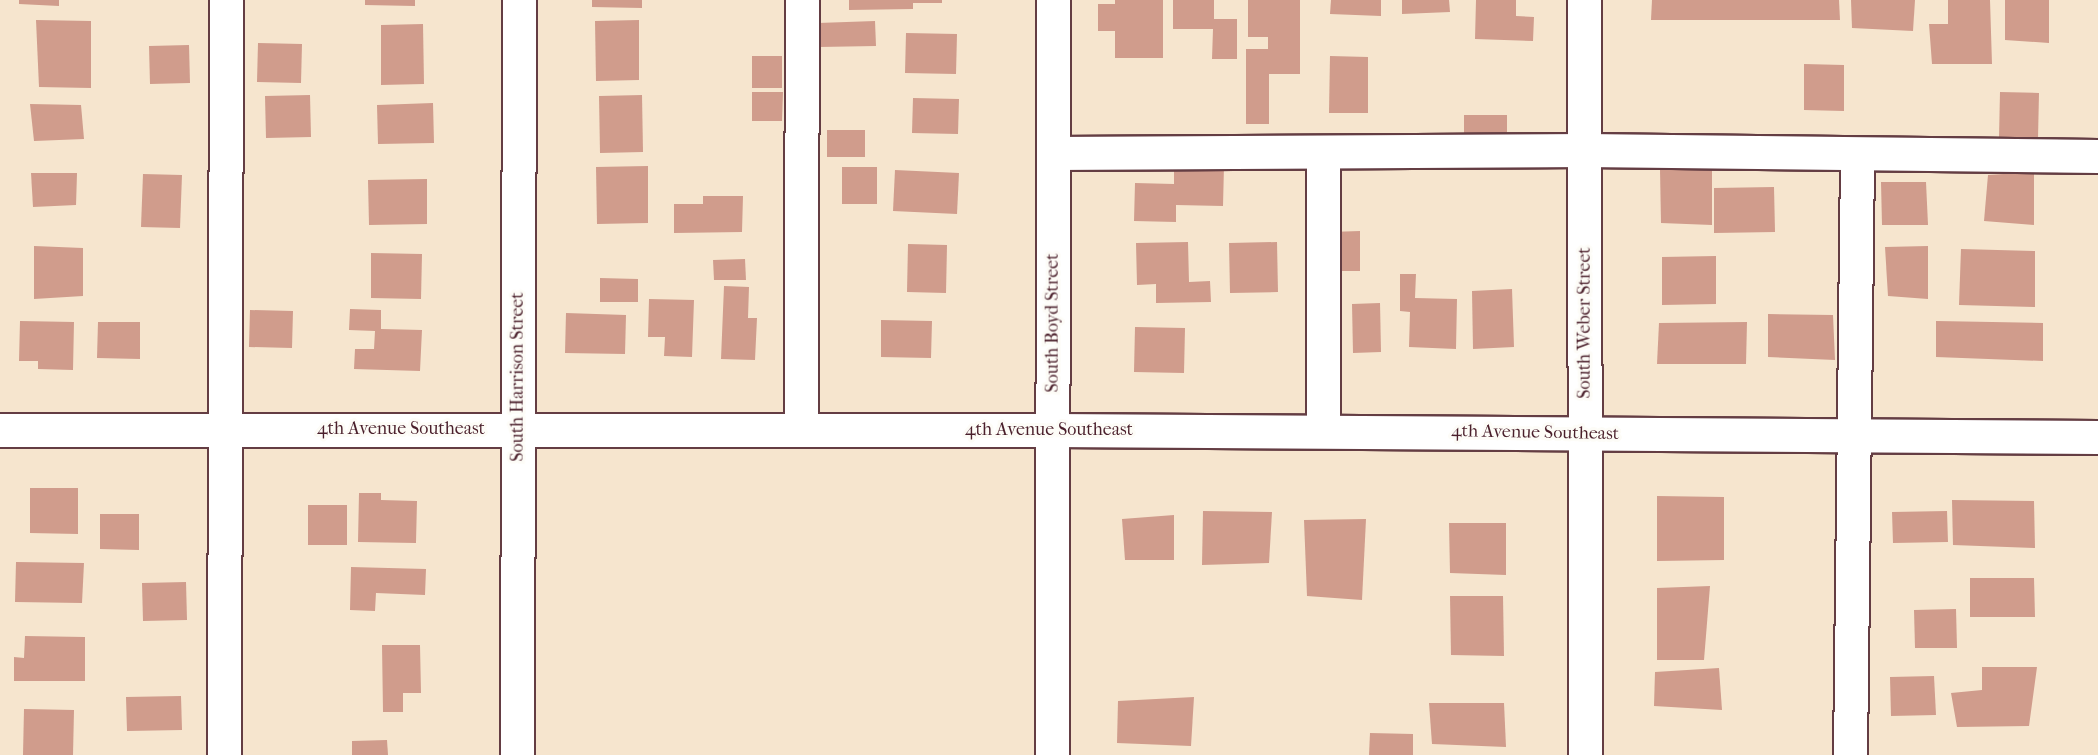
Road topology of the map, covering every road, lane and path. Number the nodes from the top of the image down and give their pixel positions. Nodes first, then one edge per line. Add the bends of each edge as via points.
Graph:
1 (226, 0) edge
2 (519, 0) edge
3 (802, 0) edge
4 (1053, 0) edge
5 (1584, 0) edge
6 (1585, 150) junction
7 (1323, 152) junction
8 (1054, 153) junction
9 (1857, 156) junction
10 (2098, 156) edge
11 (223, 429) junction
12 (517, 429) junction
13 (0, 430) edge
14 (801, 430) junction
15 (1053, 430) junction
16 (1323, 431) junction
17 (1585, 434) junction
18 (1853, 434) junction
19 (2098, 437) edge
20 (224, 755) edge
21 (517, 755) edge
22 (1052, 755) edge
23 (1585, 755) edge
24 (1850, 755) edge

1 - 11 street
2 - 12 street, South Harrison Street
3 - 14 street
4 - 8 street, South Boyd Street
5 - 6 street, South Weber Street
6 - 7 street
6 - 9 street
6 - 17 street, South Weber Street
7 - 8 street
7 - 16 street
8 - 15 street, South Boyd Street
9 - 10 street
9 - 18 street
11 - 12 street, 4th Avenue Southeast
11 - 13 street, 4th Avenue Southeast
11 - 20 street
12 - 14 street, 4th Avenue Southeast
12 - 21 street, South Harrison Street
14 - 15 street, 4th Avenue Southeast
15 - 16 street, 4th Avenue Southeast
15 - 22 street, South Boyd Street
16 - 17 street, 4th Avenue Southeast
17 - 18 street, 4th Avenue Southeast
17 - 23 street, South Weber Street
18 - 19 street, 4th Avenue Southeast
18 - 24 street

